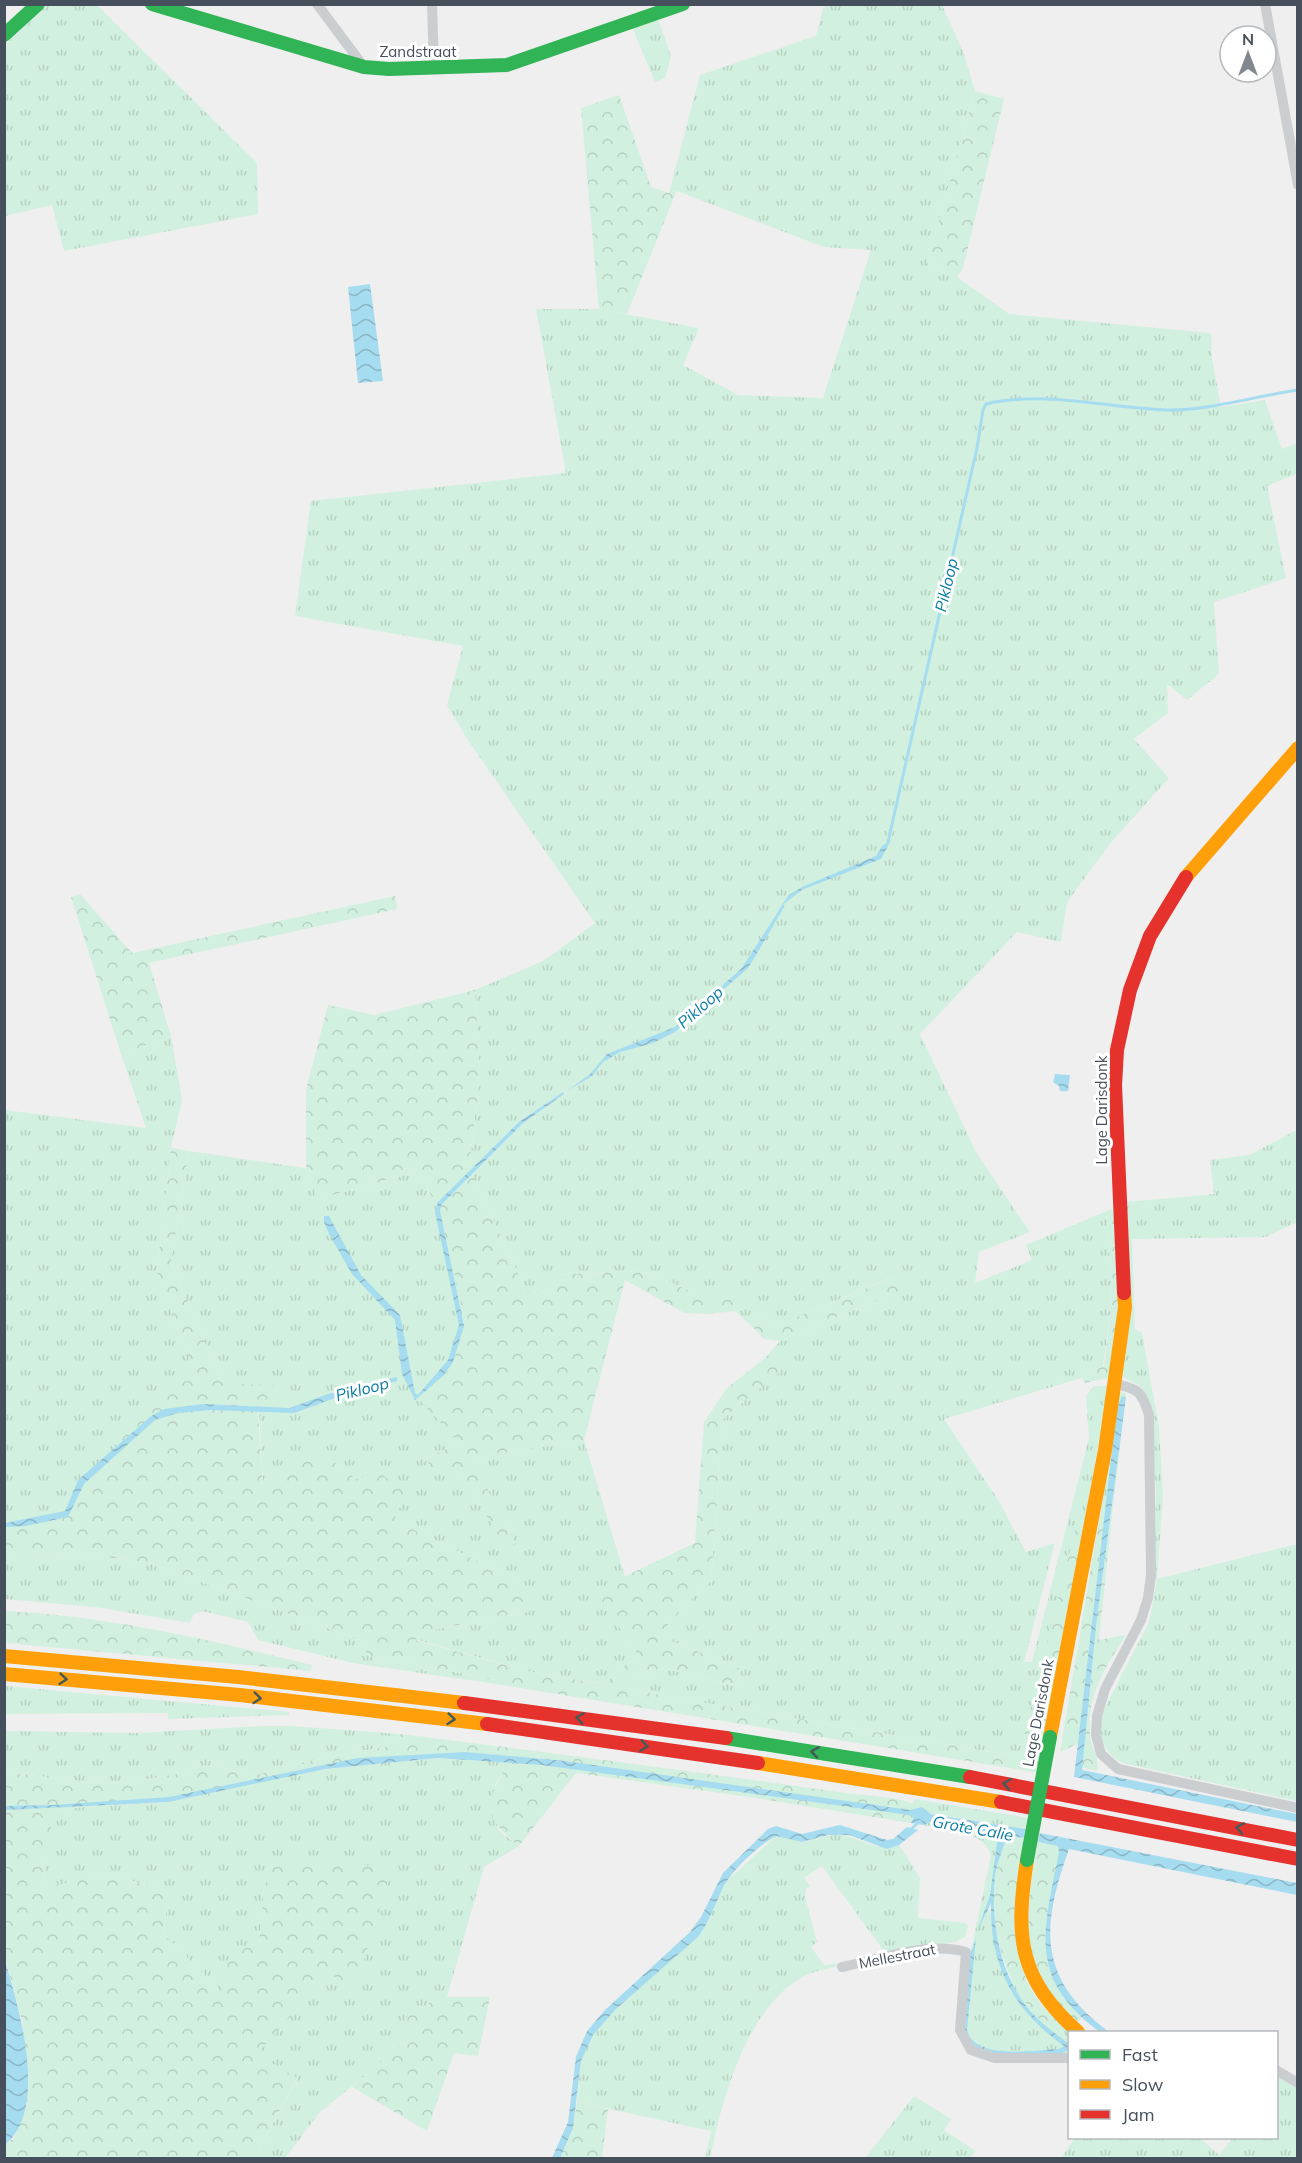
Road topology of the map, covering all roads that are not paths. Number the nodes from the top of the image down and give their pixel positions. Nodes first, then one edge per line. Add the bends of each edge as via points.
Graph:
1 (38, 4) edge
2 (152, 4) edge
3 (317, 4) edge
4 (432, 4) edge
5 (683, 4) edge
6 (1265, 4) edge
7 (4, 35) edge
8 (364, 67) junction
9 (434, 68) junction
10 (1298, 184) edge
11 (1298, 748) edge
12 (1116, 1384) junction
13 (4, 1656) edge
14 (4, 1674) edge
15 (1298, 1808) edge
16 (1298, 1840) edge
17 (1298, 1859) edge
18 (842, 1967) dead end
19 (1077, 2031) edge
20 (1068, 2058) edge
21 (1278, 2071) edge
22 (1298, 2083) edge

1 - 7 main road
2 - 8 main road, Zandstraat
3 - 8 street
4 - 9 street
5 - 9 main road, Zandstraat via 529,60 483,67
6 - 10 street
8 - 9 main road, Zandstraat
11 - 12 main road, Lage Darisdonk via 1178,887 1150,936 1130,990 1117,1050 1115,1084 1125,1307
12 - 15 street via 1135,1388 1144,1398 1149,1415 1151,1575 1141,1620 1105,1689 1097,1716 1101,1754 1118,1769
12 - 19 main road, Lage Darisdonk, bridge via 1020,1901 1022,1949 1028,1969 1047,2003
16 -> 13 main road via 1022,1786 745,1741 458,1701
14 -> 17 main road via 461,1720 766,1763 1018,1805
18 - 20 street, Mellestraat via 931,1949 966,1952 960,2030 971,2050 995,2058
21 - 22 street

